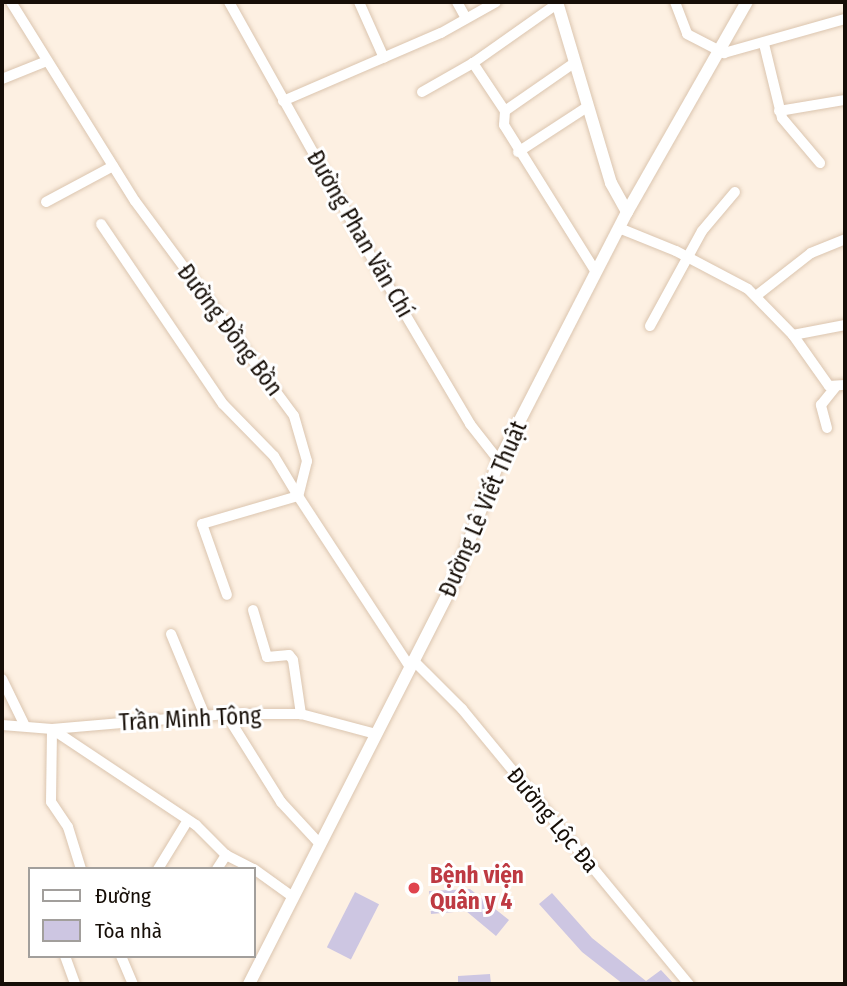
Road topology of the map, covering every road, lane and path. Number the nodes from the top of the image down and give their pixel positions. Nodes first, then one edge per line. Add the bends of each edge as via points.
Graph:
1 (11, 2) edge
2 (229, 2) edge
3 (359, 2) edge
4 (457, 2) edge
5 (496, 2) edge
6 (557, 2) edge
7 (675, 2) edge
8 (747, 2) edge
9 (466, 18) junction
10 (845, 19) edge
11 (764, 44) junction
12 (716, 51) junction
13 (384, 58) junction
14 (47, 61) junction
15 (473, 62) junction
16 (574, 63) junction
17 (2, 79) edge
18 (422, 93) dead end
19 (845, 100) edge
20 (284, 101) junction
21 (587, 107) junction
22 (505, 111) junction
23 (779, 111) junction
24 (518, 152) junction
25 (820, 163) dead end
26 (113, 166) junction
27 (736, 192) dead end
28 (46, 202) dead end
29 (627, 212) junction
30 (101, 224) dead end
31 (619, 228) junction
32 (845, 239) edge
33 (687, 257) junction
34 (596, 271) junction
35 (756, 296) junction
36 (845, 325) edge
37 (650, 326) dead end
38 (793, 335) junction
39 (840, 387) edge
40 (827, 428) dead end
41 (499, 461) junction
42 (298, 496) junction
43 (227, 595) dead end
44 (253, 610) dead end
45 (171, 634) dead end
46 (411, 664) junction
47 (2, 679) edge
48 (226, 714) junction
49 (301, 714) junction
50 (205, 716) junction
51 (24, 724) junction
52 (2, 725) edge
53 (52, 729) junction
54 (376, 734) junction
55 (188, 820) junction
56 (317, 842) junction
57 (226, 855) junction
58 (80, 867) edge
59 (159, 867) edge
60 (218, 867) edge
61 (250, 867) edge
62 (256, 870) edge
63 (293, 897) junction
64 (66, 958) edge
65 (125, 958) edge
66 (680, 974) junction
67 (75, 984) edge
68 (133, 984) edge
69 (249, 984) edge
70 (675, 984) edge
71 (689, 984) edge

1 - 14 street, Đường Đồng Bồn
2 - 20 street, Đường Phan Văn Chí
3 - 13 street
4 - 9 street
5 - 9 street
6 - 15 street
6 - 16 main road
7 - 12 street via 687,34
8 - 12 main road, Đường Lê Viết Thuật
9 - 13 street
10 - 11 street
11 - 12 street
11 - 23 street
12 - 29 main road, Đường Lê Viết Thuật
13 - 20 street
14 - 17 street
14 - 26 street, Đường Đồng Bồn
15 - 18 street
15 - 22 street
16 - 21 main road
16 - 22 street
19 - 23 street
20 - 41 street, Đường Phan Văn Chí via 470,424
21 - 24 street
21 - 29 main road via 611,183
22 - 24 street via 506,132
23 - 25 street
24 - 34 street
26 - 28 street
26 - 42 street, Đường Đồng Bồn via 294,415 307,461
27 - 33 street
29 - 31 main road, Đường Lê Viết Thuật
30 - 42 street via 223,404 274,456
31 - 33 street
31 - 34 main road, Đường Lê Viết Thuật
32 - 35 street via 811,253
33 - 35 street
33 - 37 street
34 - 41 main road, Đường Lê Viết Thuật
35 - 38 street
36 - 38 street
38 - 39 street
39 - 40 street via 821,405
41 - 46 main road, Đường Lê Viết Thuật via 453,584
42 - 43 street via 202,524
42 - 46 street
44 - 49 street via 267,657 289,655 293,660
45 - 50 street
46 - 54 main road, Đường Lê Viết Thuật
46 - 66 street, Đường Lộc Đa via 462,709
47 - 51 street
48 - 49 street, Trần Minh Tông
48 - 50 street, Trần Minh Tông
48 - 56 street via 281,802
49 - 54 street, Trần Minh Tông
50 - 53 street, Trần Minh Tông
51 - 52 street, Trần Minh Tông
51 - 53 street, Trần Minh Tông
53 - 55 street
53 - 58 street via 51,802 68,827
54 - 56 main road, Đường Lê Viết Thuật
55 - 57 street
55 - 59 street
56 - 63 main road, Đường Lê Viết Thuật
57 - 60 street
57 - 61 street
62 - 63 street
63 - 69 main road, Đường Lê Viết Thuật
64 - 67 street
65 - 68 street
66 - 70 street
66 - 71 street, Đường Lộc Đa

